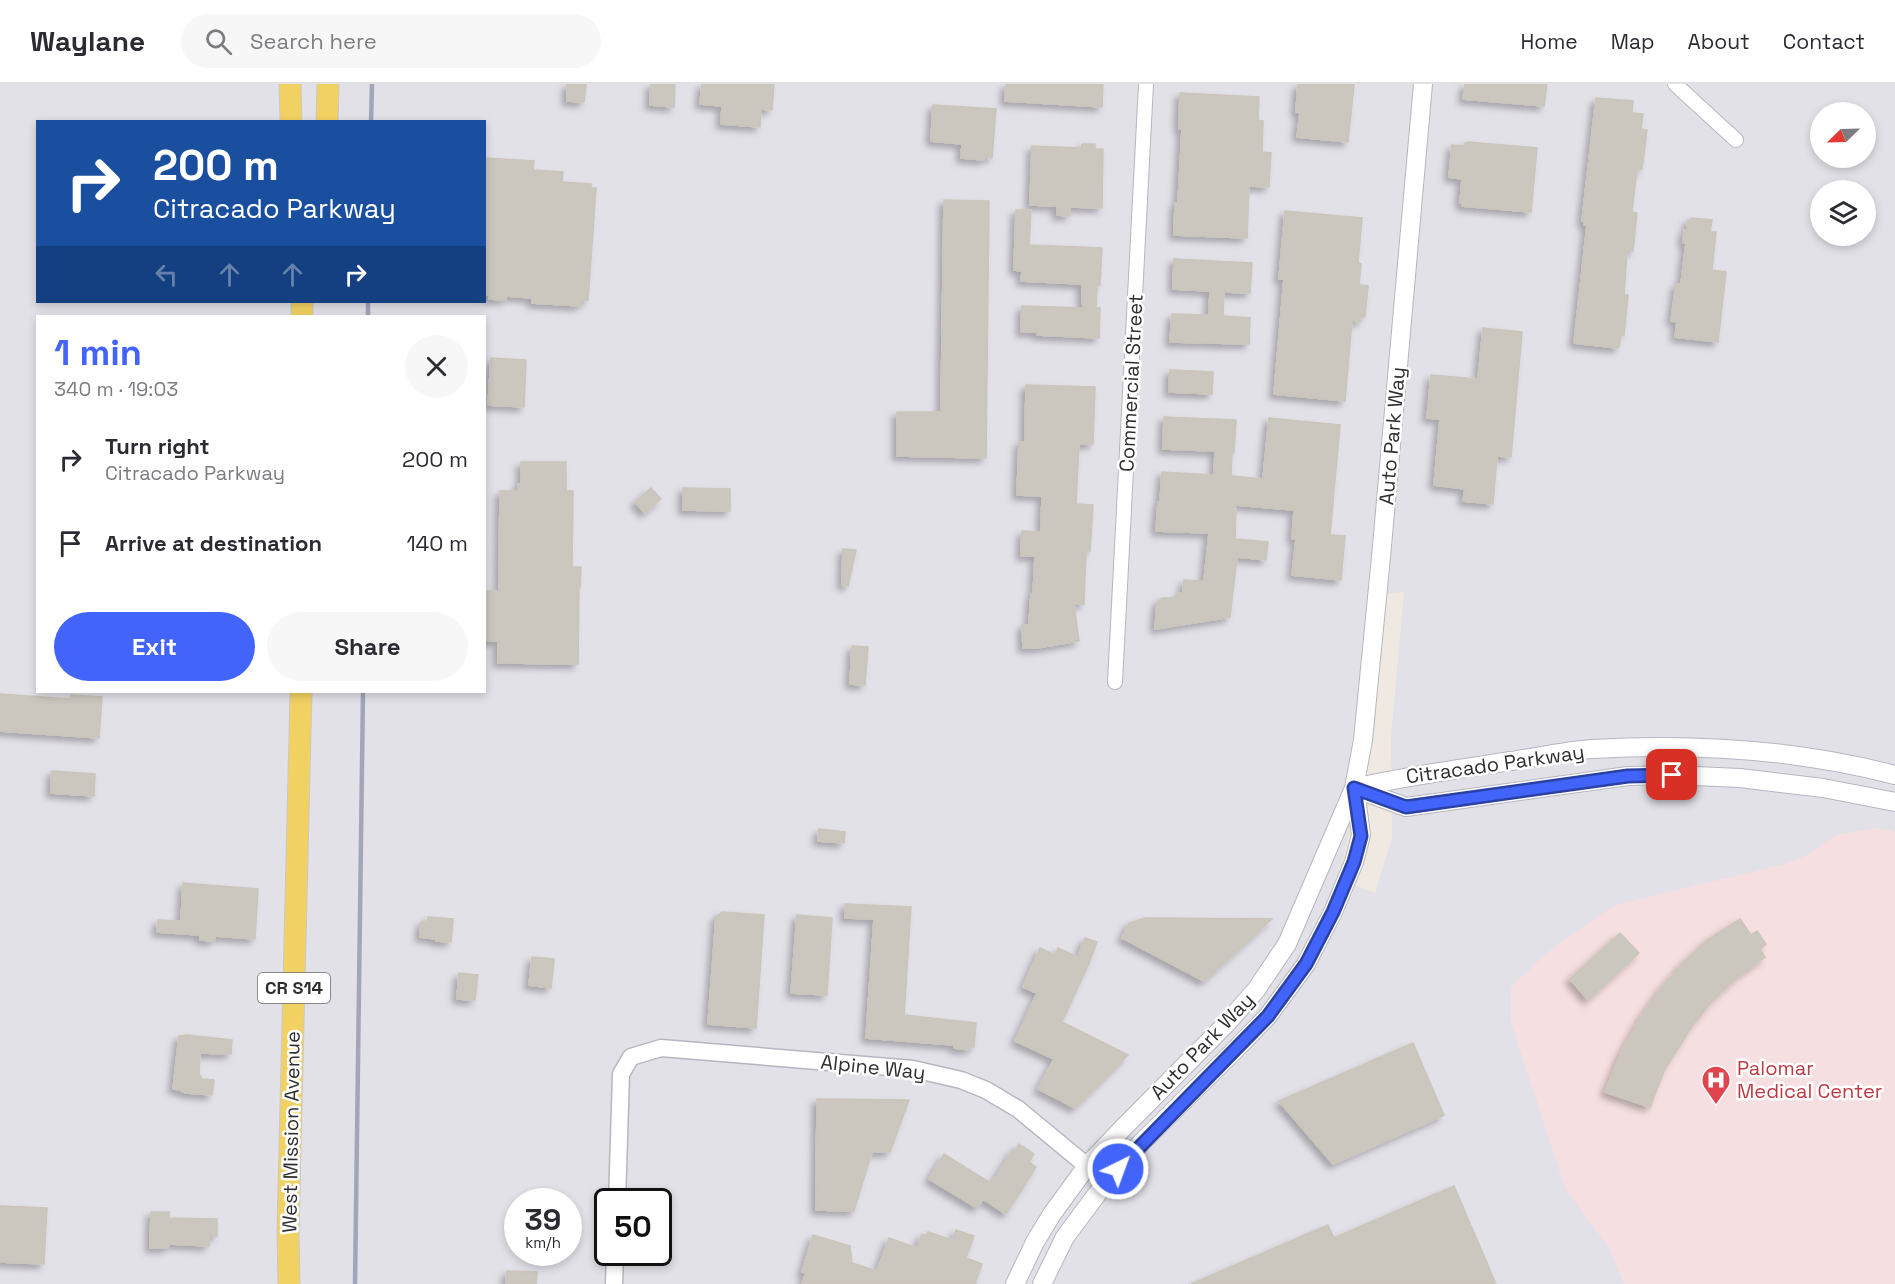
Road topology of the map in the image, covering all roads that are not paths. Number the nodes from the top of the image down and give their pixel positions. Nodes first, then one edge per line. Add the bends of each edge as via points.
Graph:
1 (290, 84) edge
2 (328, 84) edge
3 (1146, 84) edge
4 (1423, 84) edge
5 (1675, 84) edge
6 (291, 120) edge
7 (327, 120) edge
8 (1736, 140) dead end
9 (1115, 682) dead end
10 (301, 693) edge
11 (1895, 775) edge
12 (1354, 788) junction
13 (1895, 802) edge
14 (1087, 1166) junction
15 (617, 1188) edge
16 (615, 1266) edge
17 (289, 1284) edge
18 (614, 1284) edge
19 (1015, 1284) edge
20 (1042, 1284) edge

1 - 6 main road
2 - 7 main road
3 - 9 street, Commercial Street
4 - 12 main road, Auto Park Way via 1381,557 1363,740
5 - 8 street
10 - 17 main road, West Mission Avenue / CR S14
11 - 12 main road, Citracado Parkway via 1820,759 1666,747 1591,749
12 - 13 main road, Citracado Parkway via 1406,807 1628,776 1672,775 1823,788
12 - 14 main road, Auto Park Way via 1287,944 1256,990
12 - 20 main road, Auto Park Way via 1361,836 1354,862 1306,964 1268,1016 1106,1182 1065,1237
14 - 15 street, Alpine Way via 1033,1120 973,1084 913,1068 661,1048 631,1057 621,1074
14 - 19 main road, Auto Park Way via 1052,1214
16 - 18 street

